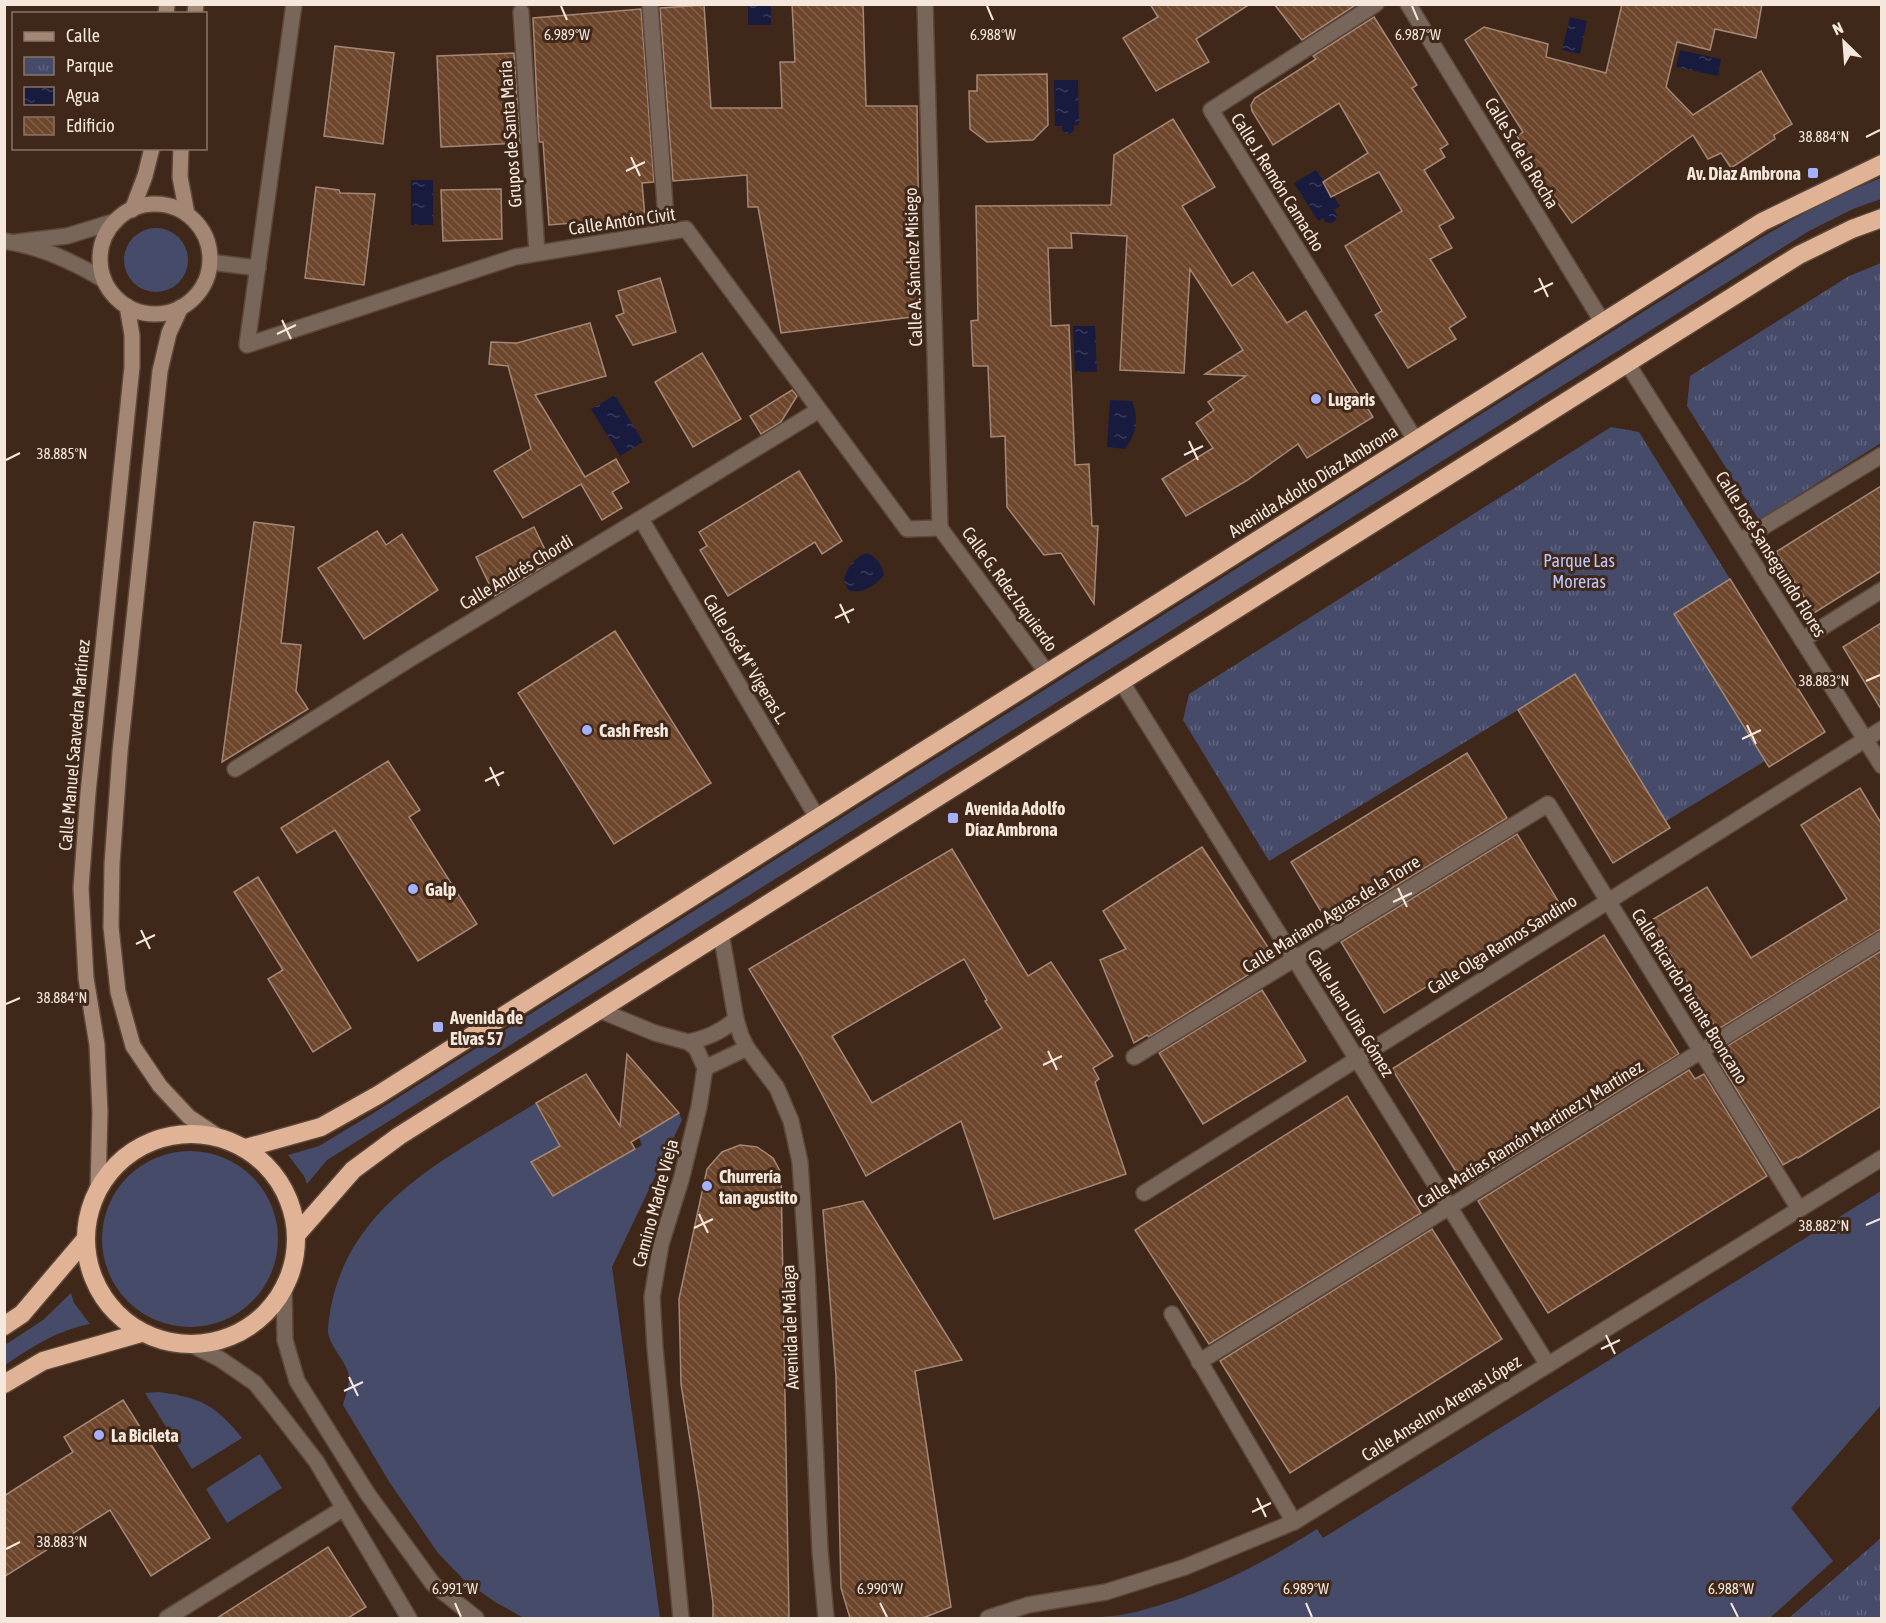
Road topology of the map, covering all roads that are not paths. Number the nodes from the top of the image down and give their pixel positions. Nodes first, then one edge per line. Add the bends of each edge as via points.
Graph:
1 (294, 4) edge
2 (650, 4) edge
3 (926, 4) edge
4 (1376, 4) edge
5 (1408, 4) edge
6 (521, 12) dead end
7 (152, 150) edge
8 (181, 150) edge
9 (1881, 164) edge
10 (132, 210) junction
11 (187, 214) junction
12 (1881, 218) edge
13 (116, 221) junction
14 (667, 232) junction
15 (8, 242) edge
16 (537, 254) junction
17 (210, 262) junction
18 (258, 268) junction
19 (104, 280) junction
20 (127, 306) junction
21 (181, 307) junction
22 (1603, 323) junction
23 (1627, 363) junction
24 (819, 410) junction
25 (1416, 441) junction
26 (1881, 455) edge
27 (641, 519) junction
28 (940, 528) junction
29 (1740, 541) junction
30 (1881, 590) edge
31 (1802, 640) junction
32 (1048, 674) junction
33 (1121, 681) junction
34 (1881, 729) edge
35 (1865, 740) junction
36 (1881, 766) edge
37 (235, 769) dead end
38 (1548, 804) joint
39 (818, 819) junction
40 (1608, 901) junction
41 (721, 933) junction
42 (1881, 939) edge
43 (1295, 959) junction
44 (599, 1010) junction
45 (735, 1019) junction
46 (688, 1042) junction
47 (747, 1048) junction
48 (1701, 1051) junction
49 (1134, 1058) dead end
50 (1357, 1059) junction
51 (705, 1068) junction
52 (219, 1137) junction
53 (246, 1148) junction
54 (1881, 1158) edge
55 (98, 1188) junction
56 (1144, 1193) dead end
57 (1449, 1207) junction
58 (1799, 1209) junction
59 (297, 1234) junction
60 (84, 1240) junction
61 (284, 1289) junction
62 (1172, 1314) dead end
63 (4, 1326) edge
64 (141, 1333) junction
65 (192, 1345) junction
66 (1199, 1362) junction
67 (1548, 1365) junction
68 (4, 1384) edge
69 (344, 1508) junction
70 (1294, 1522) junction
71 (167, 1618) edge
72 (409, 1618) edge
73 (476, 1618) edge
74 (681, 1618) edge
75 (826, 1618) edge
76 (988, 1618) edge

1 - 18 street
2 - 14 street
3 - 28 street, Calle A. Sánchez Misiego
4 - 25 street, Calle J. Remón Camacho via 1211,110
5 - 22 street, Calle S. de la Rocha
6 - 16 street, Grupos de Santa María
7 - 10 main road
8 - 11 main road via 180,177
9 - 22 highway, Avenida Adolfo Díaz Ambrona via 1762,222
10 - 11 main road via 154,204
10 - 13 main road
11 - 17 main road via 205,235
12 - 23 highway via 1799,255
13 - 15 street via 67,236
13 - 19 main road via 102,245
14 - 16 street, Calle Antón Civit
14 - 24 street, Calle Antón Civit via 686,230
15 - 19 street via 79,265
16 - 18 street, Calle Antón Civit via 515,257 247,345
17 - 18 street
17 - 21 main road via 206,280 196,296
19 - 20 main road via 113,295
20 - 21 main road via 159,314
20 - 55 main road, Calle Manuel Saavedra Martínez via 132,367 81,888 86,978 97,1045
21 - 52 main road via 169,333 160,371 120,752 111,927 118,992 133,1046 160,1086 189,1117
22 - 25 highway, Avenida Adolfo Díaz Ambrona
23 - 29 street, Calle José Sansegundo Flores
23 - 33 highway
24 - 27 street, Calle Andrés Chordi
24 - 28 street, Calle Antón Civit via 907,529
25 - 32 highway, Avenida Adolfo Díaz Ambrona
26 - 29 street
27 - 37 street, Calle Andrés Chordi
27 - 39 street, Calle José Mª Vigeras L.
28 - 32 street, Calle G. Rdez Izquierdo
29 - 31 street, Calle José Sansegundo Flores
30 - 31 street
31 - 35 street, Calle José Sansegundo Flores
32 - 39 highway, Avenida Adolfo Díaz Ambrona
33 - 41 highway
33 - 43 street, Calle Juan Uña Gómez
34 - 35 street, Calle Olga Ramos Sandino
35 - 36 street, Calle José Sansegundo Flores
35 - 40 street, Calle Olga Ramos Sandino
38 - 40 street, Calle Ricardo Puente Broncano
38 - 43 street, Calle Mariano Aguas de la Torre
39 - 53 highway, Avenida Adolfo Díaz Ambrona via 321,1128
40 - 48 street, Calle Ricardo Puente Broncano
40 - 50 street, Calle Olga Ramos Sandino
41 - 44 highway
41 - 45 street, Avenida de Málaga
42 - 48 street, Calle Matías Ramón Martínez y Martínez
43 - 49 street, Calle Mariano Aguas de la Torre
43 - 50 street, Calle Juan Uña Gómez
44 - 46 street
44 - 59 highway via 399,1136 353,1170
45 - 46 street via 714,1035
45 - 47 street, Avenida de Málaga
46 - 51 street via 696,1048
47 - 51 street
47 - 75 street, Avenida de Málaga via 777,1088 791,1121 800,1162
48 - 57 street, Calle Matías Ramón Martínez y Martínez
48 - 58 street, Calle Ricardo Puente Broncano
50 - 56 street, Calle Olga Ramos Sandino
50 - 57 street, Calle Juan Uña Gómez
51 - 74 street, Camino Madre Vieja via 681,1180 661,1244 652,1297
52 - 53 highway
52 - 55 highway via 188,1133 148,1142 117,1162
53 - 59 highway via 267,1165 291,1203
54 - 58 street, Calle Anselmo Arenas López
55 - 60 highway
57 - 66 street, Calle Matías Ramón Martínez y Martínez
57 - 67 street, Calle Juan Uña Gómez
58 - 67 street, Calle Anselmo Arenas López
59 - 61 highway via 295,1259
60 - 63 highway via 22,1314
60 - 64 highway via 93,1281 112,1311
61 - 65 highway via 265,1314 224,1340
61 - 73 street via 285,1340 297,1381 367,1493 434,1584
62 - 66 street
64 - 65 highway
64 - 68 highway via 43,1362
65 - 69 street via 255,1383 316,1461
66 - 70 street
67 - 70 street, Calle Anselmo Arenas López
69 - 71 street
69 - 72 street
70 - 76 street, Calle Anselmo Arenas López via 1185,1567 1106,1592 1028,1605

